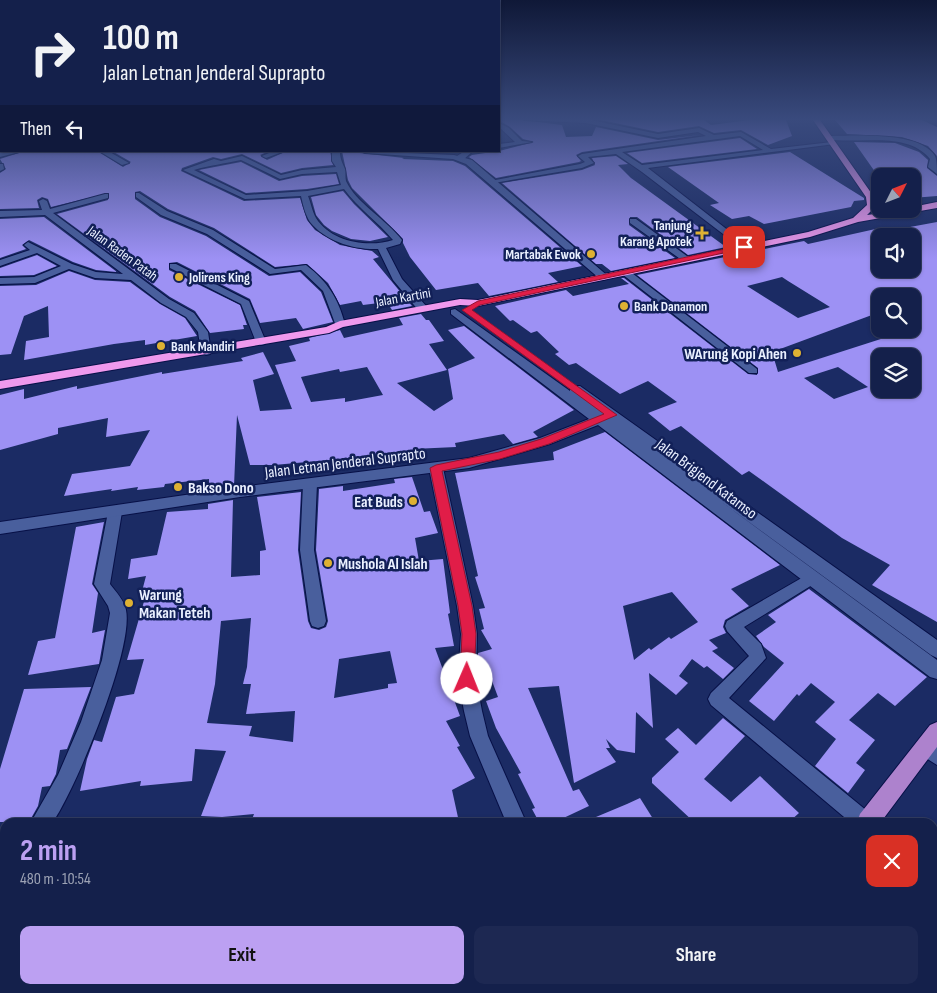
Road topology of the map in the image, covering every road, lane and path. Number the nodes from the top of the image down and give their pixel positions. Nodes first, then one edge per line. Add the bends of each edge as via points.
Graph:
1 (198, 166) edge
2 (259, 166) edge
3 (339, 166) edge
4 (476, 166) edge
5 (580, 166) edge
6 (640, 166) edge
7 (848, 166) edge
8 (341, 169) junction
9 (494, 182) junction
10 (346, 186) junction
11 (306, 194) junction
12 (139, 195) dead end
13 (105, 196) dead end
14 (870, 197) joint
15 (43, 201) dead end
16 (937, 205) edge
17 (921, 207) edge
18 (47, 212) junction
19 (0, 214) edge
20 (937, 214) edge
21 (871, 217) edge
22 (856, 220) junction
23 (633, 221) dead end
24 (810, 234) junction
25 (28, 245) dead end
26 (381, 247) junction
27 (744, 247) junction
28 (38, 250) junction
29 (686, 259) junction
30 (0, 263) edge
31 (69, 266) junction
32 (173, 266) dead end
33 (625, 272) junction
34 (132, 276) junction
35 (604, 277) junction
36 (0, 281) edge
37 (422, 309) junction
38 (466, 309) junction
39 (340, 324) junction
40 (329, 330) junction
41 (261, 342) junction
42 (206, 352) junction
43 (753, 371) dead end
44 (0, 385) edge
45 (606, 417) junction
46 (436, 468) junction
47 (310, 484) junction
48 (115, 512) junction
49 (0, 528) edge
50 (812, 578) junction
51 (318, 621) dead end
52 (937, 650) edge
53 (937, 671) edge
54 (933, 745) edge
55 (43, 818) edge
56 (514, 818) edge
57 (861, 818) edge
58 (869, 818) edge

1 - 11 street via 187,170 245,197
2 - 8 street via 280,177
3 - 8 street
4 - 9 street
5 - 9 street
6 - 27 street
7 - 14 highway
8 - 10 street
9 - 35 street
10 - 11 street
10 - 26 street via 356,200 398,240
11 - 26 street via 310,214 316,223 353,245
12 - 39 street via 164,213 210,232 273,272 303,267 321,280 331,293
13 - 18 street
14 - 22 highway via 872,206
15 - 18 street
16 - 17 highway, Jalan Kartini
18 - 19 street
18 - 34 street, Jalan Raden Patah
20 - 24 highway, Jalan Kartini via 830,235
21 - 22 highway, Jalan Kartini
22 - 24 highway, Jalan Kartini
23 - 29 street
24 - 27 highway, Jalan Kartini
25 - 28 street
26 - 37 street via 398,280
27 - 29 highway, Jalan Kartini
28 - 30 street
28 - 31 street
29 - 33 highway, Jalan Kartini
31 - 34 street via 95,275
31 - 36 street via 35,280
32 - 41 street via 245,303
33 - 35 highway, Jalan Kartini
33 - 43 street
34 - 42 street, Jalan Raden Patah via 196,320 203,332
35 - 38 highway, Jalan Kartini
37 - 38 highway, Jalan Kartini via 460,302
37 - 39 highway, Jalan Kartini
38 - 40 highway via 345,333
38 - 45 street, Jalan Brigjend Katamso via 524,358
39 - 40 highway, Jalan Kartini
40 - 41 highway, Jalan Kartini
41 - 42 highway, Jalan Kartini
42 - 44 highway, Jalan Kartini
45 - 46 street, Jalan Letnan Jenderal Suprapto via 500,455
45 - 50 street, Jalan Brigjend Katamso
45 - 52 street, Jalan Brigjend Katamso
46 - 47 street, Jalan Letnan Jenderal Suprapto
46 - 56 street via 465,606 469,634 467,679 472,711 479,736
47 - 48 street, Jalan Letnan Jenderal Suprapto
47 - 51 street via 307,550
48 - 49 street, Jalan Letnan Jenderal Suprapto
48 - 55 street via 102,584 116,603 118,612 111,653 94,712 68,777
50 - 53 street, Jalan Brigjend Katamso
50 - 57 street via 733,626 755,649 758,658 717,699
54 - 58 main road

